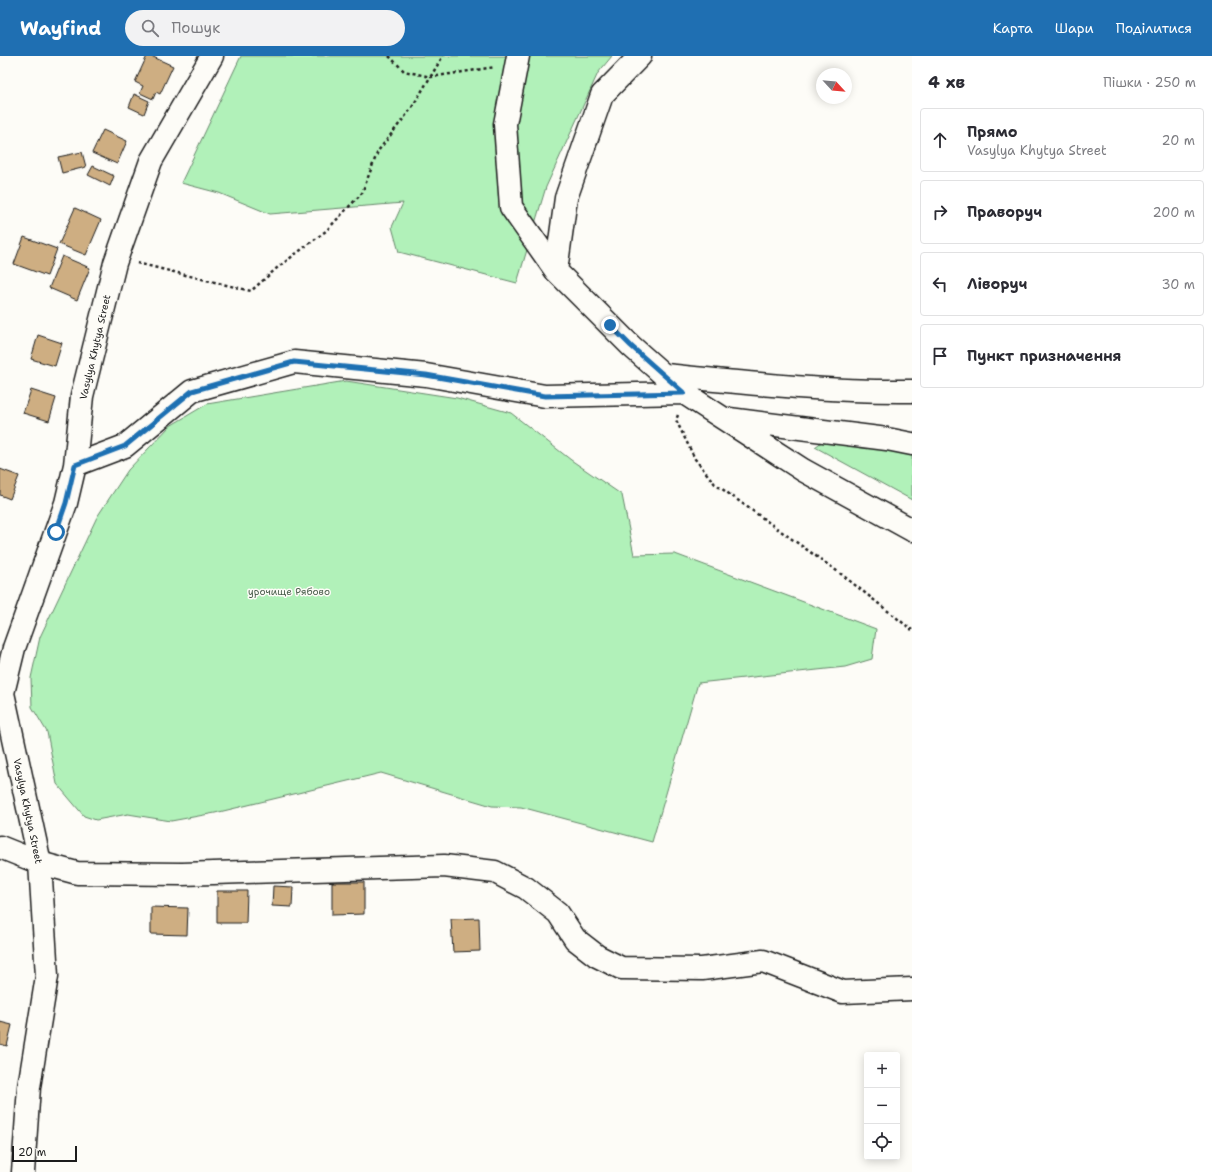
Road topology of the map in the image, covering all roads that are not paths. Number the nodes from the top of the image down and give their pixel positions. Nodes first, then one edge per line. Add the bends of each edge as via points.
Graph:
1 (212, 56) edge
2 (640, 56) edge
3 (517, 58) edge
4 (556, 271) junction
5 (664, 375) junction
6 (912, 391) edge
7 (684, 393) junction
8 (722, 418) junction
9 (887, 439) junction
10 (912, 440) edge
11 (912, 444) edge
12 (75, 465) junction
13 (912, 530) edge
14 (1, 698) edge
15 (0, 847) edge
16 (40, 863) junction
17 (912, 989) edge
18 (23, 1172) edge

1 - 12 street, Vasylya Khytya Street via 151,161 117,258 82,396
2 - 4 street via 602,95 566,198
3 - 4 street via 504,124 511,207
4 - 5 street via 631,346
5 - 6 street via 773,386 872,392
5 - 7 street
7 - 8 street
7 - 12 street via 545,396 426,375 294,362 192,391 125,446
8 - 9 street
8 - 13 street via 803,470
9 - 10 street
9 - 11 street
12 - 14 street, Vasylya Khytya Street via 66,503 14,648
14 - 16 street, Vasylya Khytya Street
15 - 16 street
16 - 17 street via 77,873 182,874 444,866 495,872 526,888 558,913 575,939 597,956 621,968 702,969 763,961 843,992
16 - 18 street, Vasylya Khytya Street via 47,976 29,1087

